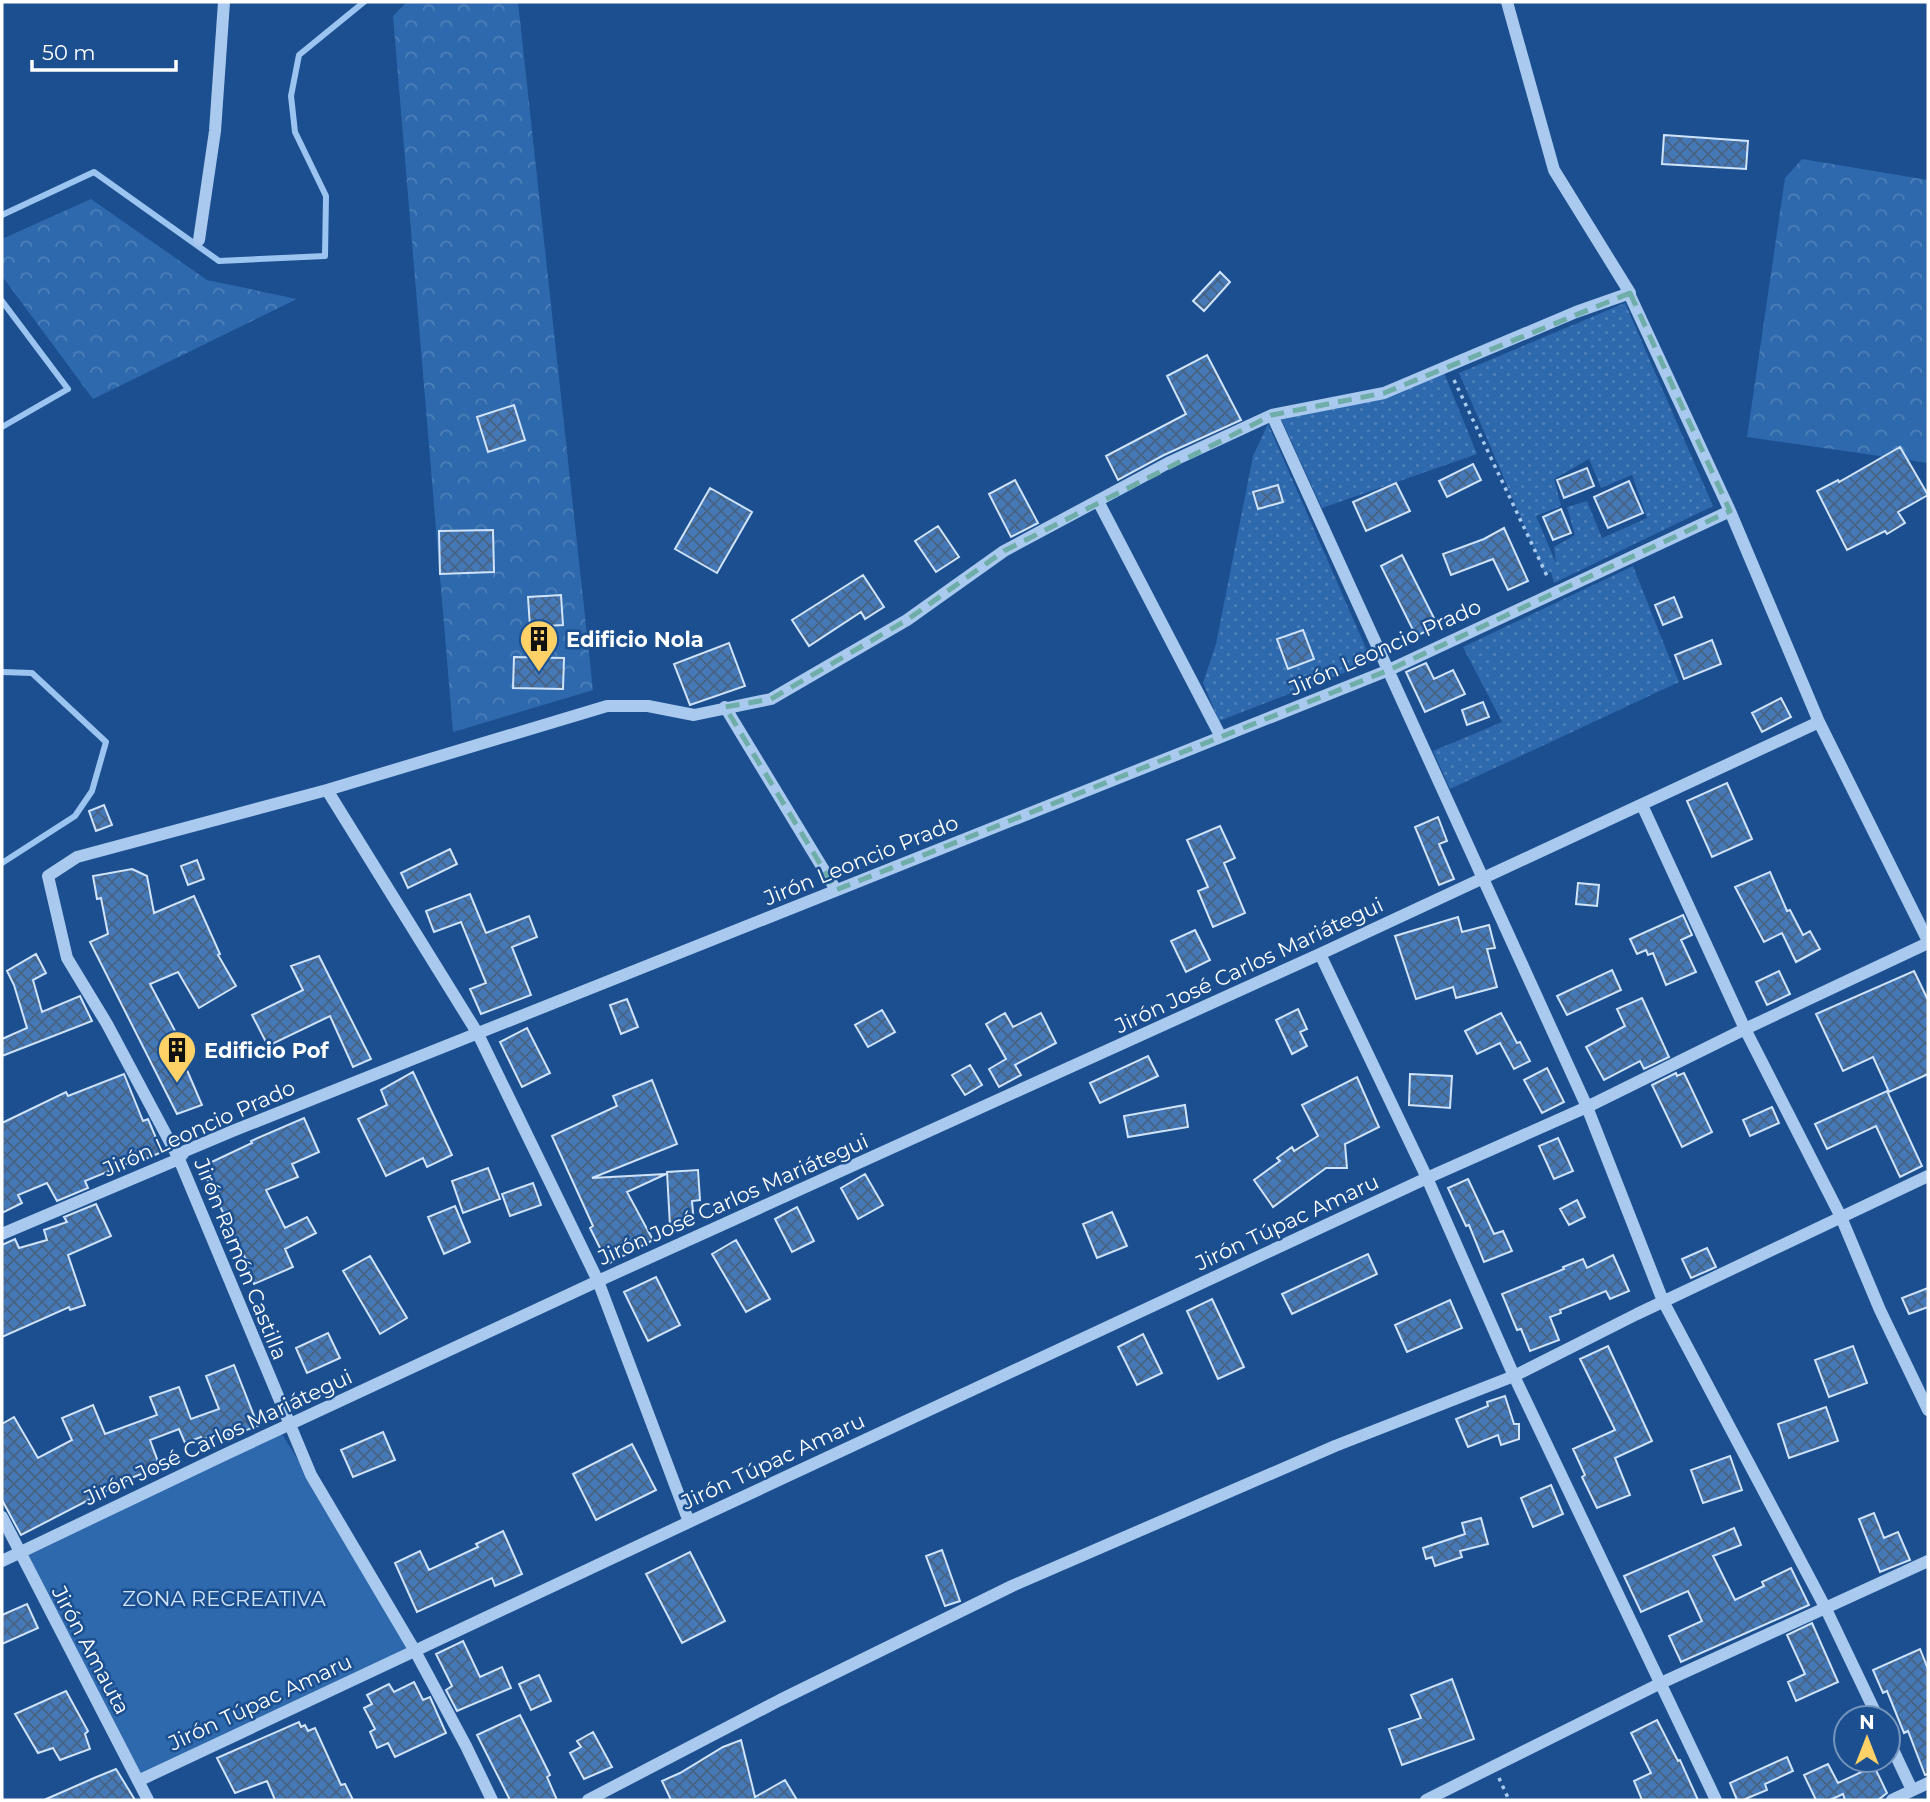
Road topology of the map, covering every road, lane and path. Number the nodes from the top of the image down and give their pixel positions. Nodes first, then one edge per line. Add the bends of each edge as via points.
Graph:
1 (224, 2) edge
2 (1507, 2) edge
3 (199, 240) dead end
4 (1630, 293) junction
5 (1448, 366) junction
6 (1272, 415) junction
7 (1098, 501) junction
8 (1730, 511) junction
9 (1558, 592) junction
10 (1389, 670) junction
11 (725, 707) junction
12 (1819, 722) junction
13 (1221, 737) junction
14 (327, 790) junction
15 (1642, 805) junction
16 (1483, 879) junction
17 (836, 890) junction
18 (1928, 942) edge
19 (1320, 954) junction
20 (1745, 1029) junction
21 (478, 1034) junction
22 (1587, 1107) junction
23 (179, 1160) junction
24 (1928, 1176) edge
25 (1427, 1178) junction
26 (1841, 1217) junction
27 (2, 1234) edge
28 (598, 1281) junction
29 (1663, 1301) junction
30 (1514, 1377) junction
31 (1928, 1410) edge
32 (288, 1425) junction
33 (2, 1517) edge
34 (689, 1522) junction
35 (19, 1553) junction
36 (2, 1561) edge
37 (1928, 1561) edge
38 (1825, 1607) junction
39 (415, 1651) junction
40 (1661, 1684) junction
41 (1871, 1704) edge
42 (1494, 1767) junction
43 (1902, 1769) edge
44 (138, 1782) junction
45 (1928, 1783) edge
46 (1912, 1790) junction
47 (148, 1800) edge
48 (492, 1800) edge
49 (588, 1800) edge
50 (1426, 1800) edge
51 (1509, 1800) edge
52 (1716, 1800) edge
53 (1892, 1800) edge

1 - 3 street via 215,131
2 - 4 street via 1554,170
4 - 5 street
4 - 8 street
5 - 6 street via 1384,393
5 - 9 path
6 - 7 street
6 - 10 street
7 - 11 street via 1004,551 907,620 771,699
7 - 13 street
8 - 9 street, Jirón Leoncio Prado
8 - 12 street
9 - 10 street, Jirón Leoncio Prado
10 - 13 street, Jirón Leoncio Prado
10 - 16 street
11 - 14 street via 694,715 648,706 607,706
11 - 17 street
12 - 15 street, Jirón José Carlos Mariátegui
12 - 18 street
13 - 17 street, Jirón Leoncio Prado
14 - 21 street
14 - 21 street
14 - 23 street, Jirón Ramón Castilla via 77,857 48,876 67,958
15 - 16 street, Jirón José Carlos Mariátegui
15 - 20 street
16 - 19 street, Jirón José Carlos Mariátegui
16 - 22 street
17 - 21 street, Jirón Leoncio Prado
18 - 20 street, Jirón Túpac Amaru
19 - 25 street
19 - 28 street, Jirón José Carlos Mariátegui
20 - 22 street, Jirón Túpac Amaru
20 - 26 street
21 - 23 street, Jirón Leoncio Prado via 185,1151
21 - 28 street
22 - 25 street, Jirón Túpac Amaru
22 - 29 street
23 - 27 street, Jirón Leoncio Prado
23 - 32 street, Jirón Ramón Castilla
24 - 26 street
25 - 30 street
25 - 34 street, Jirón Túpac Amaru
26 - 29 street
26 - 31 street
28 - 32 street, Jirón José Carlos Mariátegui
28 - 34 street
29 - 30 street
29 - 38 street
30 - 40 street
30 - 49 street via 1335,1446 1012,1586
32 - 35 street, Jirón José Carlos Mariátegui
32 - 39 street, Jirón Ramón Castilla via 311,1475
33 - 35 street, Jirón Amauta
34 - 39 street, Jirón Túpac Amaru
35 - 36 street, Jirón José Carlos Mariátegui
35 - 44 street, Jirón Amauta
37 - 38 street
38 - 40 street
38 - 41 street
39 - 44 street, Jirón Túpac Amaru
39 - 48 street, Jirón Ramón Castilla
40 - 42 street
40 - 52 street
42 - 50 street
42 - 51 path
43 - 46 street
44 - 47 street, Jirón Amauta
45 - 46 street
46 - 53 street

